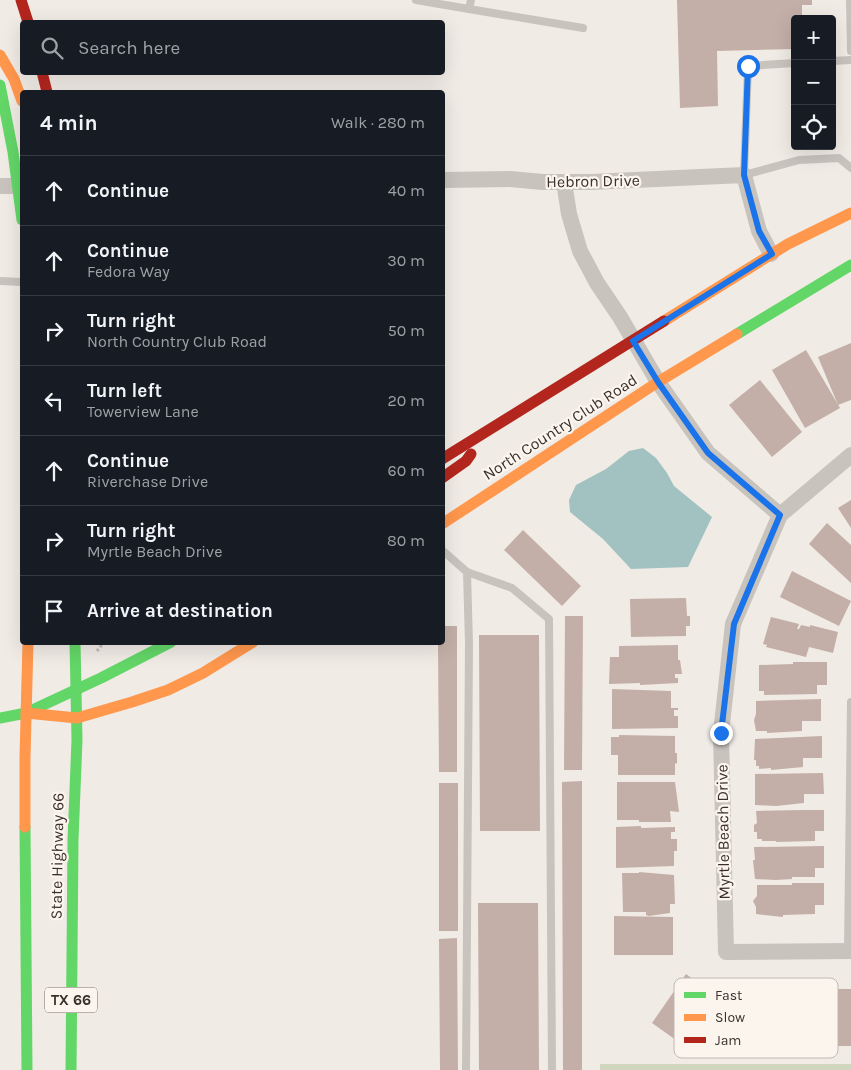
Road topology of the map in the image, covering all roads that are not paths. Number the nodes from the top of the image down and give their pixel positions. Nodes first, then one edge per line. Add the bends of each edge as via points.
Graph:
1 (20, 0) edge
2 (416, 0) edge
3 (471, 0) edge
4 (850, 0) edge
5 (470, 9) junction
6 (27, 20) edge
7 (583, 28) dead end
8 (851, 51) edge
9 (0, 55) edge
10 (851, 60) edge
11 (836, 61) edge
12 (791, 63) edge
13 (43, 75) edge
14 (0, 85) edge
15 (46, 90) edge
16 (20, 96) edge
17 (851, 168) edge
18 (744, 175) junction
19 (445, 180) edge
20 (20, 181) edge
21 (564, 182) junction
22 (0, 186) edge
23 (20, 186) edge
24 (851, 213) edge
25 (772, 254) junction
26 (851, 265) edge
27 (0, 281) edge
28 (20, 282) edge
29 (633, 341) junction
30 (658, 382) junction
31 (492, 428) junction
32 (851, 455) edge
33 (445, 456) edge
34 (445, 476) edge
35 (780, 515) junction
36 (445, 522) edge
37 (445, 553) edge
38 (467, 572) junction
39 (28, 645) edge
40 (75, 645) edge
41 (165, 645) edge
42 (248, 645) edge
43 (75, 689) junction
44 (851, 702) edge
45 (26, 712) junction
46 (0, 718) edge
47 (77, 718) junction
48 (850, 951) edge
49 (27, 1070) edge
50 (71, 1070) edge
51 (466, 1070) edge
52 (552, 1070) edge

1 - 6 main road
2 - 5 lane
3 - 5 lane
4 - 8 lane
5 - 7 lane
9 - 16 main road
10 - 11 lane
12 - 18 lane via 748,66
13 - 15 main road
14 - 20 main road
17 - 18 lane via 839,158 799,160
18 - 21 street, Hebron Drive
18 - 25 street via 759,231
19 - 21 street, Hebron Drive
21 - 29 street via 580,251
22 - 23 street
24 - 25 main road, North Country Club Road
25 - 29 main road, North Country Club Road
26 - 30 main road, North Country Club Road
27 - 28 lane
29 - 30 street
29 - 31 main road, North Country Club Road
30 - 35 street via 708,453
30 - 36 main road, North Country Club Road
31 - 33 main road, North Country Club Road
31 - 34 main road via 466,461
32 - 35 street, Myrtle Beach Drive
35 - 48 street, Myrtle Beach Drive via 732,633 721,733 726,952
37 - 38 lane
38 - 51 lane
38 - 52 lane via 512,588 549,619
39 - 45 main road, State Highway 66 / TX 66
40 - 43 main road, State Highway 66 / TX 66
41 - 43 main road
42 - 47 main road via 168,690
43 - 45 main road
43 - 47 main road, State Highway 66 / TX 66
44 - 48 lane
45 - 46 main road
45 - 47 main road
45 - 49 main road, State Highway 66 / TX 66
47 - 50 main road, State Highway 66 / TX 66

